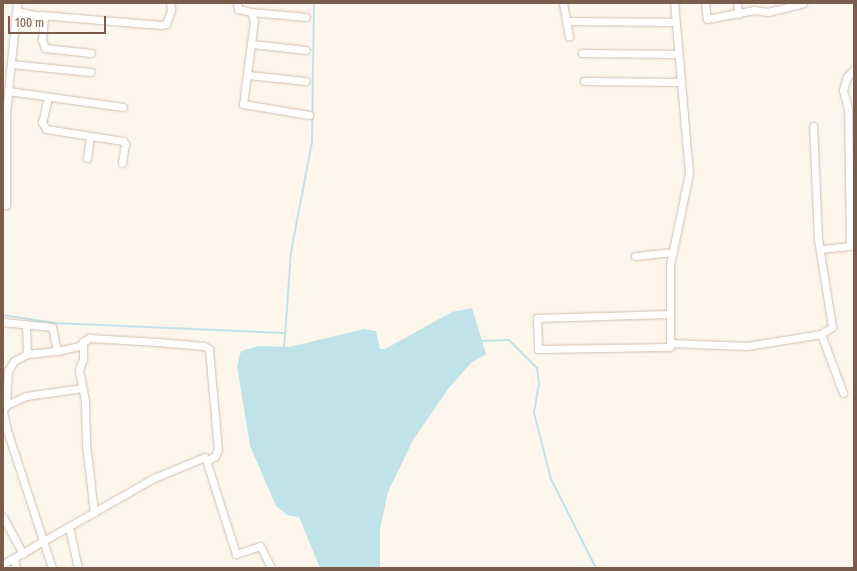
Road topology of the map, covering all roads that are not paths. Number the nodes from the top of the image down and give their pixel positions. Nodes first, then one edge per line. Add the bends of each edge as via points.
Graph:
1 (17, 3) edge
2 (170, 3) edge
3 (237, 3) edge
4 (563, 3) edge
5 (674, 3) edge
6 (705, 3) edge
7 (737, 3) edge
8 (803, 3) edge
9 (16, 11) junction
10 (251, 12) junction
11 (738, 14) junction
12 (41, 15) junction
13 (306, 17) dead end
14 (566, 21) junction
15 (675, 22) junction
16 (569, 36) dead end
17 (252, 44) junction
18 (306, 50) dead end
19 (91, 53) dead end
20 (582, 54) dead end
21 (678, 54) junction
22 (11, 64) junction
23 (854, 69) edge
24 (91, 72) dead end
25 (248, 75) junction
26 (306, 81) dead end
27 (584, 81) dead end
28 (681, 82) junction
29 (8, 91) junction
30 (48, 97) junction
31 (123, 107) dead end
32 (309, 115) dead end
33 (812, 126) dead end
34 (90, 136) junction
35 (87, 158) dead end
36 (122, 163) dead end
37 (6, 205) dead end
38 (821, 249) junction
39 (673, 252) junction
40 (635, 256) dead end
41 (670, 314) junction
42 (3, 322) edge
43 (26, 324) junction
44 (822, 334) junction
45 (83, 342) junction
46 (670, 343) junction
47 (57, 351) junction
48 (27, 354) junction
49 (82, 388) junction
50 (843, 393) dead end
51 (6, 405) junction
52 (207, 461) junction
53 (94, 513) junction
54 (3, 517) edge
55 (68, 527) junction
56 (43, 542) junction
57 (23, 554) junction
58 (14, 558) junction
59 (3, 564) edge
60 (16, 568) edge
61 (52, 568) edge
62 (78, 568) edge
63 (271, 568) edge

1 - 9 street
2 - 12 street via 172,10 166,24 161,25
3 - 10 street via 238,9
4 - 14 street
5 - 15 street
6 - 11 street via 707,19
7 - 11 street
8 - 11 street via 768,12 754,10
9 - 12 street
9 - 22 street
10 - 13 street
10 - 17 street via 254,22
12 - 19 street via 45,23 42,40 45,48
14 - 15 street
14 - 16 street
15 - 21 street
17 - 18 street
17 - 25 street
20 - 21 street
21 - 28 street
22 - 24 street
22 - 29 street
23 - 38 street via 847,77 843,90 848,109 850,246
25 - 26 street
25 - 32 street via 243,104
27 - 28 street
28 - 39 street via 689,173
29 - 30 street
29 - 37 street
30 - 31 street
30 - 34 street via 42,122 46,129
33 - 38 street
34 - 35 street
34 - 36 street via 124,142
38 - 44 street via 832,327
39 - 40 street
39 - 41 street via 670,265
41 - 46 street
41 - 46 street via 537,318 538,349 670,347
42 - 43 street
43 - 47 street via 52,327
43 - 48 street
44 - 46 street via 747,346
44 - 50 street
45 - 47 street via 80,346
45 - 49 street via 83,359 79,370
45 - 52 street via 89,338 204,346 209,349 218,449 215,456
47 - 48 street
48 - 51 street via 14,361 8,371
49 - 51 street via 34,394
49 - 53 street
51 - 56 street via 3,411 7,430
52 - 53 street via 206,457 154,478
52 - 63 street via 236,554 260,546
53 - 55 street
54 - 57 street
55 - 56 street
55 - 62 street
56 - 57 street
56 - 61 street
57 - 58 street
58 - 59 street
58 - 60 street

